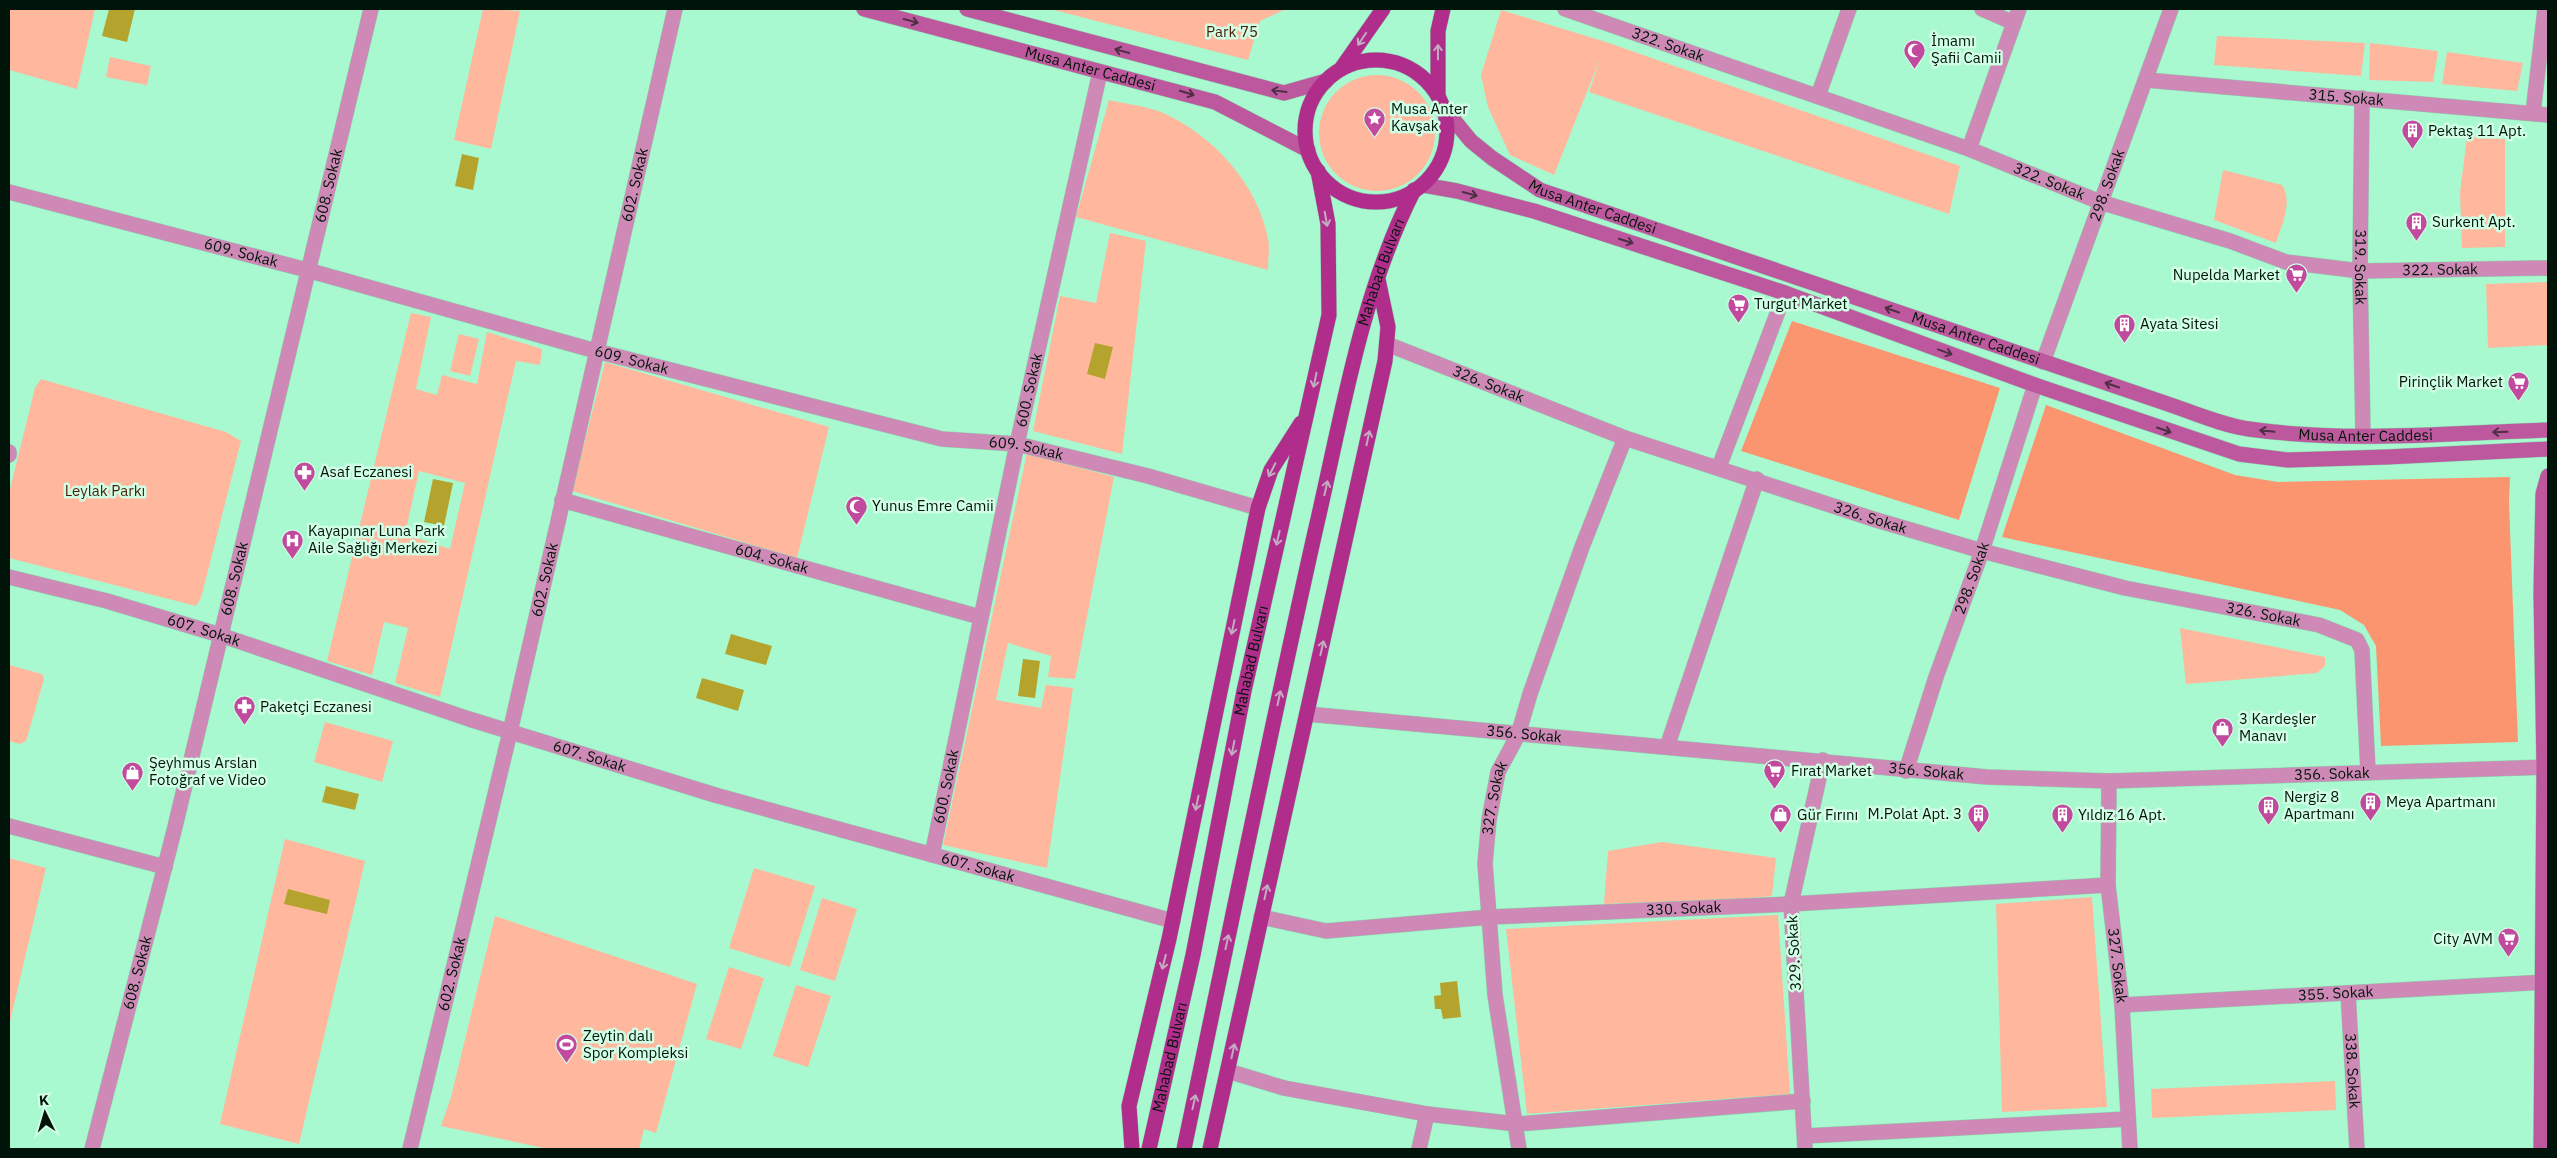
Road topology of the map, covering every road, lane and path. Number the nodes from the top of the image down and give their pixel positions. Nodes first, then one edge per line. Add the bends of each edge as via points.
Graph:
1 (371, 9) edge
2 (674, 9) edge
3 (864, 9) edge
4 (967, 9) edge
5 (1383, 9) edge
6 (1443, 9) edge
7 (1564, 9) edge
8 (1849, 9) edge
9 (1982, 9) edge
10 (2019, 9) edge
11 (2172, 9) edge
12 (2544, 9) edge
13 (2014, 23) junction
14 (1340, 70) junction
15 (1100, 72) junction
16 (2146, 80) junction
17 (1326, 81) junction
18 (1818, 96) junction
19 (2362, 98) junction
20 (1441, 102) junction
21 (2541, 114) edge
22 (1308, 150) junction
23 (1969, 150) junction
24 (1318, 171) junction
25 (1418, 188) junction
26 (9, 192) edge
27 (2100, 202) junction
28 (2548, 268) edge
29 (307, 270) junction
30 (2360, 271) junction
31 (1377, 276) junction
32 (1785, 292) junction
33 (1387, 344) junction
34 (596, 350) junction
35 (2043, 362) junction
36 (2035, 385) junction
37 (1308, 414) junction
38 (2548, 430) edge
39 (2363, 435) junction
40 (1625, 438) junction
41 (1016, 444) junction
42 (2548, 449) edge
43 (1719, 467) junction
44 (2548, 476) edge
45 (1757, 479) junction
46 (562, 500) junction
47 (1258, 508) junction
48 (1982, 551) junction
49 (9, 577) edge
50 (980, 617) junction
51 (220, 635) junction
52 (1307, 714) junction
53 (510, 732) junction
54 (1518, 735) junction
55 (1667, 747) junction
56 (1824, 760) junction
57 (2546, 768) edge
58 (1906, 771) junction
59 (2368, 772) junction
60 (2109, 781) junction
61 (9, 826) edge
62 (932, 855) junction
63 (165, 867) junction
64 (2108, 885) junction
65 (1791, 904) junction
66 (1261, 917) junction
67 (1490, 917) junction
68 (1173, 921) junction
69 (2545, 982) edge
70 (2348, 993) junction
71 (2122, 1005) junction
72 (1228, 1071) junction
73 (1803, 1101) junction
74 (1427, 1114) junction
75 (2128, 1119) junction
76 (1517, 1124) junction
77 (1805, 1143) edge
78 (92, 1149) edge
79 (410, 1149) edge
80 (1132, 1149) edge
81 (1149, 1149) edge
82 (1184, 1149) edge
83 (1210, 1149) edge
84 (1419, 1149) edge
85 (1519, 1149) edge
86 (2130, 1149) edge
87 (2357, 1149) edge
88 (2541, 1149) edge

1 - 29 street, 608. Sokak
2 - 34 street, 602. Sokak
3 -> 15 main road, Musa Anter Caddesi
17 -> 4 main road, Musa Anter Caddesi via 1284,94
5 -> 14 main road
20 -> 6 main road via 1438,31
7 - 18 street, 322. Sokak
8 - 18 street
9 - 13 street
10 - 13 street
11 - 16 street, 298. Sokak
12 - 21 street
13 - 23 street
14 - 17 main road
14 - 20 main road via 1360,62 1380,60 1401,64 1419,74
15 -> 22 main road, Musa Anter Caddesi via 1216,102
15 - 41 street, 600. Sokak
16 - 19 street, 315. Sokak
16 - 27 street, 298. Sokak
17 - 22 main road via 1314,95 1308,112 1305,136
18 - 23 street, 322. Sokak
19 - 21 street, 315. Sokak
19 - 30 street, 319. Sokak
20 - 25 main road via 1448,128 1446,146 1440,163
35 -> 20 main road, Musa Anter Caddesi via 1540,190 1471,140
22 - 24 main road
23 - 27 street, 322. Sokak
24 - 25 main road via 1334,188 1355,199 1379,202 1402,197
24 -> 37 main road, Mahabad Bulvarı via 1328,224 1329,315
25 - 31 main road, Mahabad Bulvarı
25 -> 32 main road, Musa Anter Caddesi via 1457,191 1534,211
26 - 29 street, 609. Sokak
27 - 30 street, 322. Sokak via 2230,241 2286,262
27 - 35 street, 298. Sokak
28 - 30 street, 322. Sokak
29 - 34 street, 609. Sokak
29 - 51 street, 608. Sokak
30 - 39 street, 319. Sokak
31 - 33 main road via 1388,326
82 -> 31 main road, Mahabad Bulvarı via 1293,632 1361,332
32 -> 36 main road, Musa Anter Caddesi
32 - 43 street
33 - 40 street, 326. Sokak
52 -> 33 main road
34 - 41 street, 609. Sokak via 942,439
34 - 46 street, 602. Sokak
39 -> 35 main road, Musa Anter Caddesi via 2298,434 2246,428
36 -> 42 main road, Musa Anter Caddesi via 2239,454 2288,460
36 - 48 street, 298. Sokak
37 -> 47 main road via 1271,470
37 -> 81 main road, Mahabad Bulvarı via 1244,691 1192,955
38 -> 39 main road, Musa Anter Caddesi
40 - 43 street, 326. Sokak
40 - 54 street, 327. Sokak via 1582,547
41 - 47 street, 609. Sokak via 1148,476
41 - 50 street, 600. Sokak
43 - 45 street, 326. Sokak
44 - 57 main road via 2543,494 2542,583
45 - 48 street, 326. Sokak via 1873,519
45 - 55 street
46 - 50 street, 604. Sokak
46 - 53 street, 602. Sokak
47 -> 68 main road
48 - 58 street, 298. Sokak
48 - 59 street, 326. Sokak via 2131,590 2319,625 2357,640 2362,650
49 - 51 street, 607. Sokak
50 - 62 street, 600. Sokak
51 - 53 street, 607. Sokak
51 - 63 street, 608. Sokak
52 - 54 street, 356. Sokak
66 -> 52 main road
53 - 62 street, 607. Sokak via 714,795
53 - 79 street, 602. Sokak
54 - 55 street, 356. Sokak
54 - 67 street, 327. Sokak via 1498,772 1489,820 1485,863
55 - 56 street, 356. Sokak
56 - 58 street, 356. Sokak
56 - 65 street, 329. Sokak
57 - 59 street, 356. Sokak
57 - 69 main road
58 - 60 street, 356. Sokak
59 - 60 street, 356. Sokak
60 - 64 street, 327. Sokak
61 - 63 street
62 - 68 street, 607. Sokak
63 - 78 street, 608. Sokak
64 - 65 street, 330. Sokak
64 - 71 street, 327. Sokak
65 - 67 street, 330. Sokak
65 - 73 street, 329. Sokak
66 - 67 street, 330. Sokak via 1326,930
72 -> 66 main road
67 - 76 street, 327. Sokak via 1495,995
68 -> 80 main road via 1129,1106
69 - 70 street, 355. Sokak
69 - 88 main road
70 - 71 street, 355. Sokak
70 - 87 street, 338. Sokak
71 - 75 street, 327. Sokak
72 - 74 street via 1284,1088
72 - 83 main road
73 - 76 street
73 - 77 street, 329. Sokak
74 - 76 street
74 - 84 street
75 - 77 street
75 - 86 street, 327. Sokak
76 - 85 street, 327. Sokak

